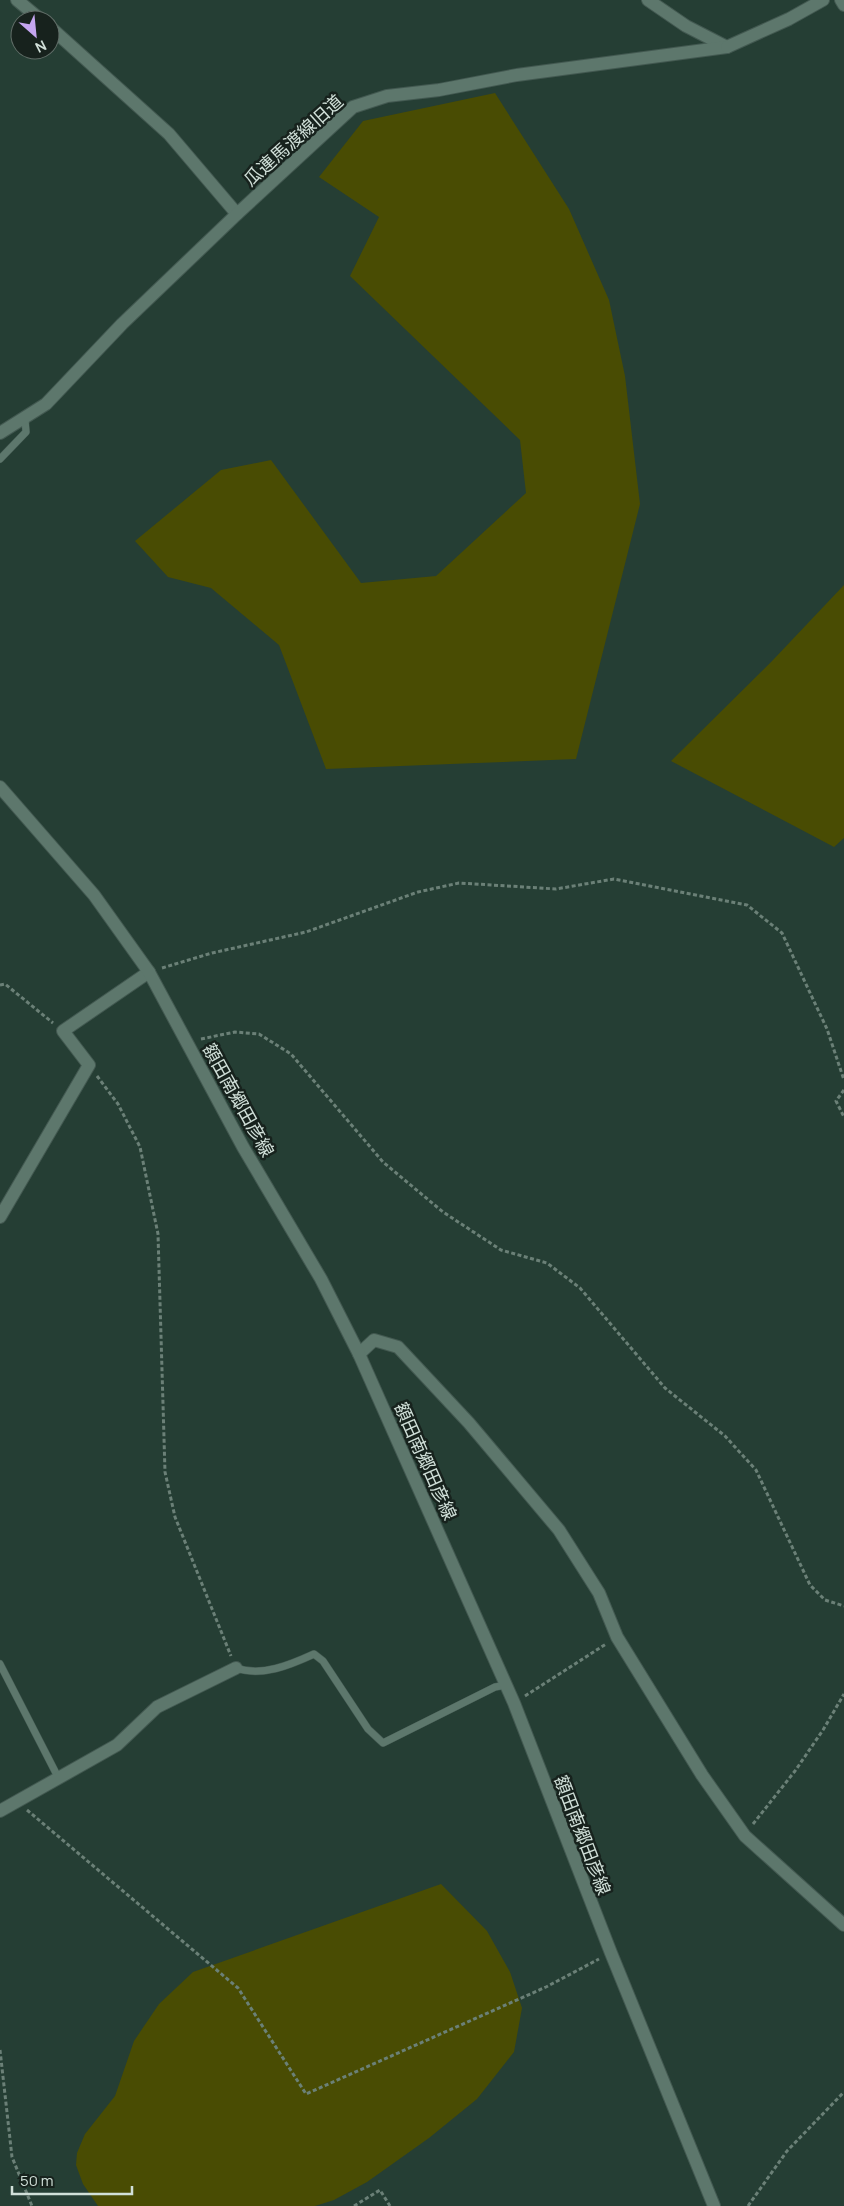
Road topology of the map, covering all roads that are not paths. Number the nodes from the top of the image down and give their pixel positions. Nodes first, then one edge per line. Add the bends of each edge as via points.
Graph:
1 (17, 0) edge
2 (648, 0) edge
3 (823, 0) edge
4 (841, 0) edge
5 (844, 5) edge
6 (29, 10) edge
7 (60, 36) edge
8 (727, 47) junction
9 (237, 214) junction
10 (25, 419) junction
11 (0, 434) edge
12 (0, 459) edge
13 (0, 787) edge
14 (149, 972) junction
15 (0, 1217) edge
16 (359, 1354) junction
17 (0, 1664) edge
18 (236, 1668) joint
19 (506, 1685) junction
20 (59, 1779) junction
21 (0, 1811) edge
22 (844, 1925) edge
23 (714, 2206) edge

1 - 6 street
2 - 8 street via 686,26
3 - 8 street, 瓜連馬渡線旧道
4 - 5 street
7 - 9 street via 169,134
8 - 9 street, 瓜連馬渡線旧道 via 517,75 387,96 352,107
9 - 10 street, 瓜連馬渡線旧道 via 122,324 46,404
10 - 11 street, 瓜連馬渡線旧道
10 - 12 lane via 26,432
13 - 14 street, 額田南郷田彦線 via 94,895
14 - 15 street via 63,1031 89,1065
14 - 16 street, 額田南郷田彦線
16 - 19 street, 額田南郷田彦線
16 - 22 street via 374,1340 398,1347 469,1423 560,1530 599,1593 617,1637 702,1775 745,1836
17 - 20 lane
18 - 19 lane via 248,1672 286,1667 314,1654 324,1660 368,1729 383,1743 495,1687
18 - 20 street via 157,1707 117,1745
19 - 23 street, 額田南郷田彦線 via 610,1953
20 - 21 street

